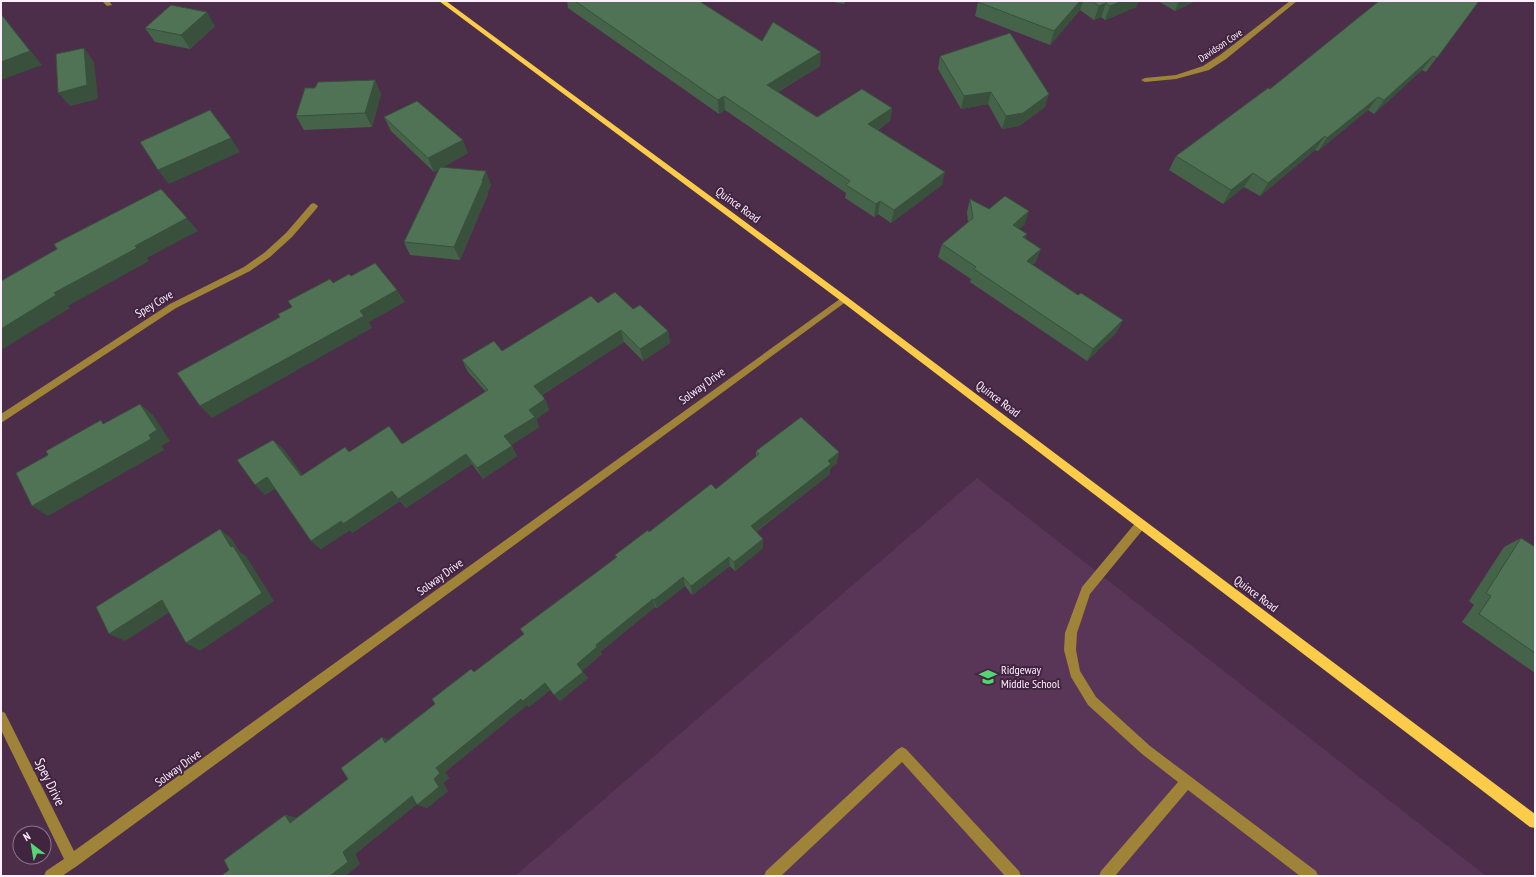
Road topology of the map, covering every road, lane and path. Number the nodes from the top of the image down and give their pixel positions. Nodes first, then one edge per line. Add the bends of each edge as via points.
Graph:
1 (442, 1) edge
2 (1294, 1) edge
3 (1146, 80) dead end
4 (314, 206) dead end
5 (844, 299) junction
6 (1, 419) edge
7 (1141, 524) junction
8 (1, 717) edge
9 (1187, 781) junction
10 (1535, 822) edge
11 (72, 861) junction
12 (51, 876) edge
13 (771, 876) edge
14 (1014, 876) edge
15 (1106, 876) edge
16 (1311, 876) edge

1 - 5 main road, Quince Road
2 - 3 street, Davidson Cove via 1206,68 1176,77
4 - 6 street, Spey Cove via 289,235 254,264 167,310
5 - 7 main road, Quince Road
5 - 11 street, Solway Drive
7 - 9 street via 1086,591 1071,633 1070,650 1075,673 1092,701 1146,750
7 - 10 main road, Quince Road
8 - 11 street, Spey Drive
9 - 15 street
9 - 16 street
11 - 12 street, Solway Drive
13 - 14 street via 902,753

